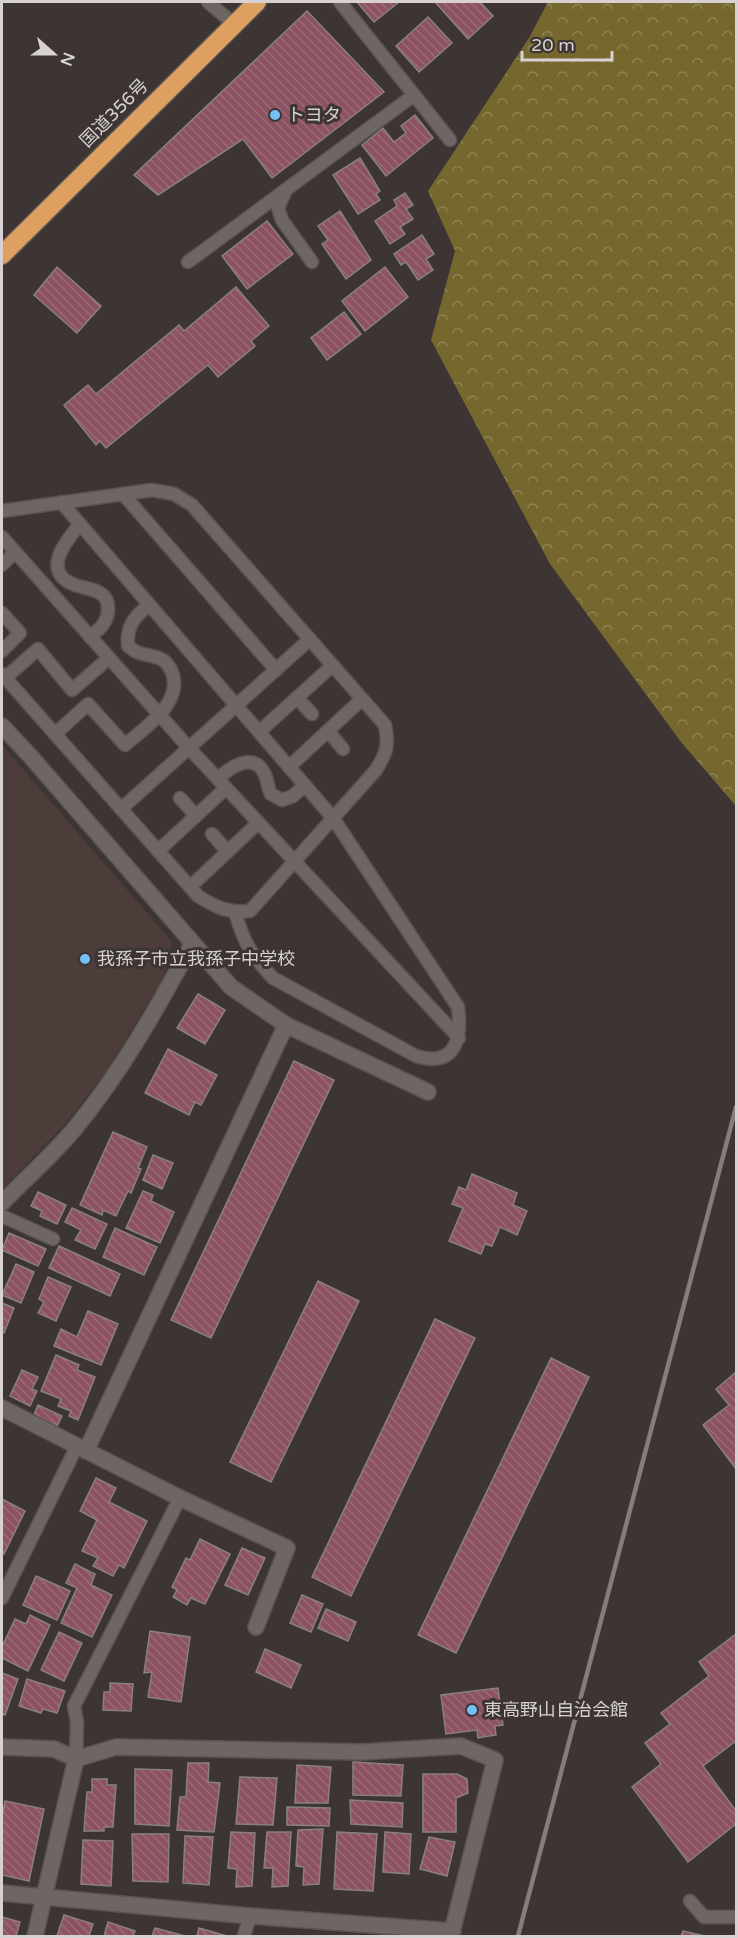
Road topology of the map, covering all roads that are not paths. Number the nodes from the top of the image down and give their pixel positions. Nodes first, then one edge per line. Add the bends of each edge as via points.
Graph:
1 (208, 2) edge
2 (257, 2) edge
3 (340, 2) edge
4 (234, 24) junction
5 (414, 95) junction
6 (450, 140) dead end
7 (286, 189) junction
8 (2, 255) edge
9 (188, 262) dead end
10 (312, 262) dead end
11 (123, 494) junction
12 (61, 502) junction
13 (2, 510) edge
14 (80, 524) junction
15 (2, 537) edge
16 (15, 552) junction
17 (2, 565) edge
18 (150, 605) junction
19 (2, 613) edge
20 (90, 637) junction
21 (309, 639) junction
22 (2, 651) edge
23 (109, 658) junction
24 (333, 665) junction
25 (276, 670) junction
26 (3, 676) edge
27 (297, 698) junction
28 (362, 699) junction
29 (236, 705) junction
30 (159, 714) junction
31 (312, 714) dead end
32 (2, 726) edge
33 (328, 731) junction
34 (259, 732) junction
35 (55, 734) junction
36 (189, 748) junction
37 (343, 748) dead end
38 (289, 767) junction
39 (222, 783) junction
40 (304, 785) junction
41 (180, 798) dead end
42 (121, 809) junction
43 (196, 816) junction
44 (333, 818) junction
45 (258, 823) junction
46 (212, 834) dead end
47 (158, 851) junction
48 (227, 851) junction
49 (295, 861) junction
50 (190, 886) junction
51 (235, 912) junction
52 (192, 944) junction
53 (286, 1024) junction
54 (459, 1038) junction
55 (428, 1092) dead end
56 (2, 1203) edge
57 (2, 1216) edge
58 (53, 1239) dead end
59 (2, 1408) edge
60 (82, 1448) junction
61 (180, 1498) junction
62 (2, 1598) edge
63 (256, 1627) dead end
64 (2, 1748) edge
65 (76, 1759) junction
66 (2, 1893) edge
67 (45, 1896) junction
68 (690, 1902) dead end
69 (250, 1916) junction
70 (736, 1917) edge
71 (452, 1934) edge
72 (34, 1936) edge
73 (244, 1936) edge

1 - 4 lane
2 - 4 highway, 国道356号
3 - 5 lane
4 - 8 highway, 国道356号
5 - 6 lane
5 - 7 lane
7 - 9 lane
7 - 10 lane via 278,208 282,220
11 - 12 lane
11 - 21 lane via 152,490 174,494 192,505
11 - 25 lane
12 - 13 lane
12 - 14 lane
14 - 18 lane
14 - 20 lane via 63,545 57,566 66,580 98,591 105,598 106,619
15 - 16 lane
16 - 17 lane
16 - 20 lane
18 - 29 lane
18 - 30 lane via 135,617 128,646 142,655 161,659 171,669 175,689
19 - 22 lane via 20,633
20 - 23 lane
21 - 24 lane
21 - 25 lane
23 - 26 lane via 72,690 38,649
23 - 30 lane
24 - 27 lane
24 - 28 lane
25 - 29 lane
26 - 35 lane
27 - 31 lane
27 - 34 lane
28 - 33 lane
28 - 44 lane via 385,725 385,756
29 - 34 lane
29 - 36 lane
30 - 35 lane via 124,745 88,704
30 - 36 lane
32 - 52 street
33 - 37 lane
33 - 38 lane
34 - 38 lane
35 - 42 lane
36 - 39 lane
36 - 42 lane
38 - 40 lane
39 - 40 lane via 231,767 246,762 262,769 272,794 282,800
39 - 43 lane
39 - 45 lane
40 - 44 lane
41 - 43 lane
42 - 47 lane
43 - 47 lane
44 - 49 lane
44 - 54 lane via 458,1006
45 - 48 lane
45 - 49 lane
46 - 48 lane
47 - 50 lane
48 - 50 lane
49 - 51 lane via 250,910
49 - 54 lane
50 - 51 lane via 215,907
51 - 54 lane via 243,940 273,978 428,1060 449,1053
52 - 53 street via 231,987
52 - 56 street via 116,1074 75,1129
53 - 55 street
53 - 60 street
57 - 58 lane
59 - 60 street
60 - 61 street
60 - 62 lane
61 - 63 street via 287,1548
61 - 65 lane via 74,1706
64 - 65 street via 54,1749
65 - 67 street
65 - 71 street via 116,1747 361,1752 461,1746 495,1760
66 - 67 street
67 - 69 street
67 - 72 street
68 - 70 lane via 704,1917
69 - 71 street
69 - 73 lane

